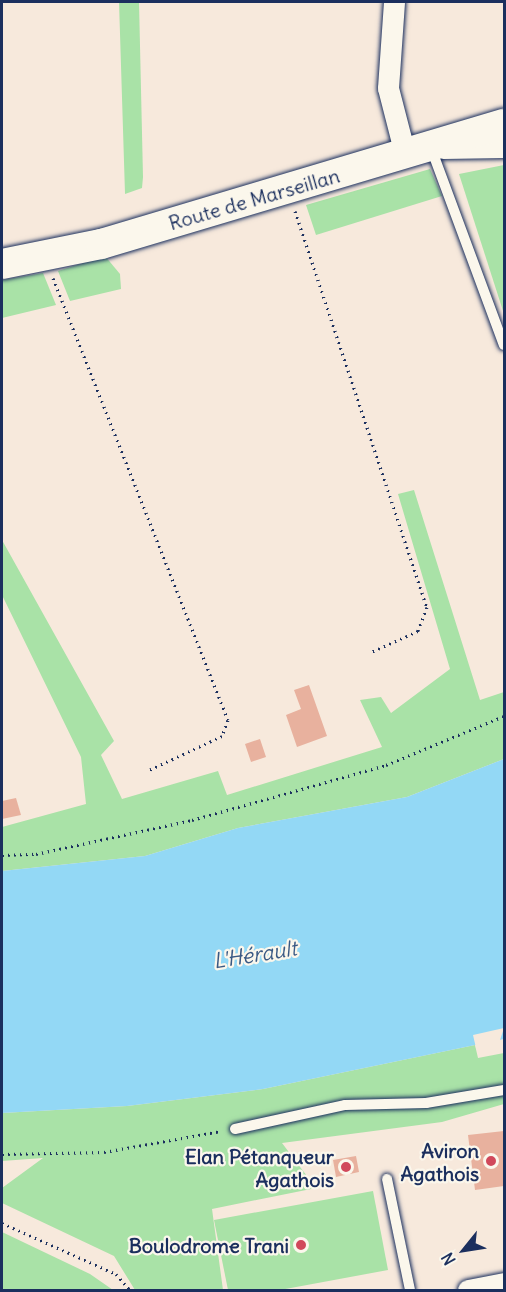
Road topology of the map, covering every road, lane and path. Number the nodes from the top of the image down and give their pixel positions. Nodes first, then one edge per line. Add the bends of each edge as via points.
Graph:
1 (394, 2) edge
2 (504, 124) edge
3 (504, 147) edge
4 (418, 151) junction
5 (288, 189) junction
6 (44, 255) junction
7 (2, 264) edge
8 (504, 345) edge
9 (371, 652) dead end
10 (504, 716) edge
11 (147, 771) dead end
12 (2, 855) edge
13 (504, 1090) edge
14 (235, 1129) joint
15 (2, 1154) edge
16 (387, 1179) dead end
17 (2, 1223) edge
18 (504, 1283) edge
19 (130, 1290) edge
20 (410, 1290) edge
21 (468, 1290) edge

1 - 4 street via 388,88
2 - 4 main road, Route de Marseillan
3 - 4 street
4 - 5 main road, Route de Marseillan
4 - 8 lane
5 - 6 main road, Route de Marseillan
5 - 9 path via 427,607 418,631
6 - 7 main road, Route de Marseillan
6 - 11 path via 228,720 222,736
10 - 12 path via 386,765 192,820 36,854
13 - 14 lane via 426,1103 345,1105
14 - 15 path via 104,1152
16 - 20 lane
17 - 19 path via 116,1274
18 - 21 street

